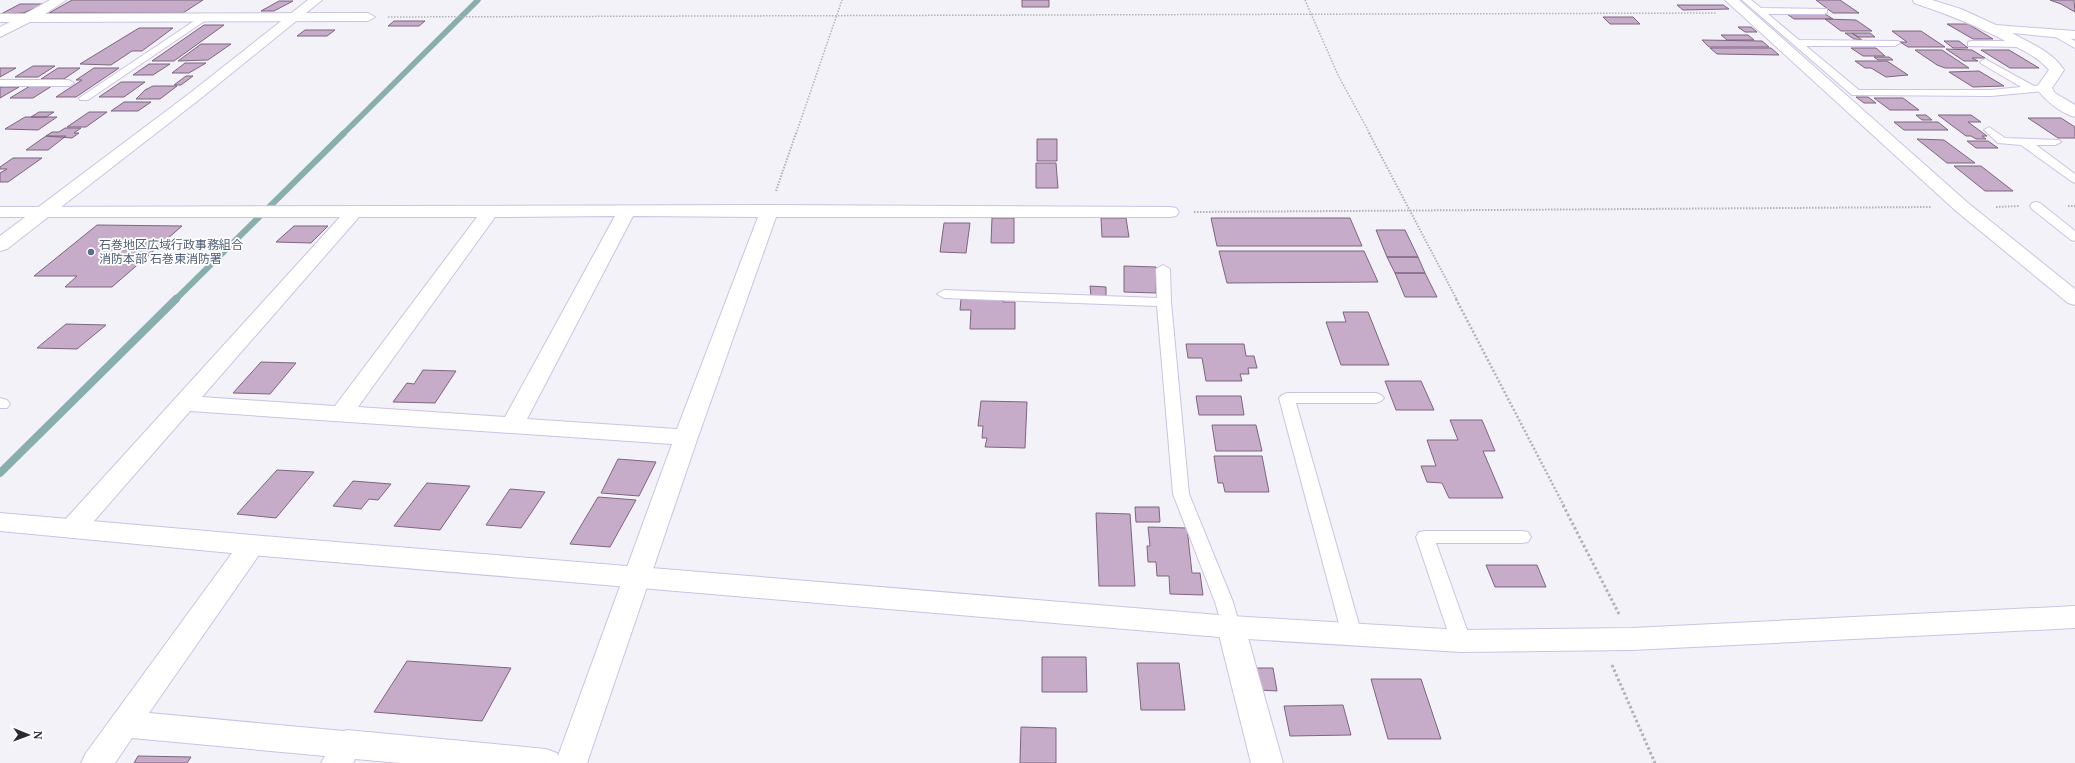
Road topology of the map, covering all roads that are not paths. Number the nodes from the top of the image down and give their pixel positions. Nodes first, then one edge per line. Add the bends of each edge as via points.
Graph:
1 (60, 0) edge
2 (316, 0) edge
3 (1731, 0) edge
4 (1919, 0) edge
5 (1751, 8) edge
6 (1824, 11) dead end
7 (292, 17) junction
8 (368, 17) road end
9 (0, 18) edge
10 (28, 18) junction
11 (202, 18) junction
12 (1988, 26) junction
13 (0, 33) edge
14 (2055, 33) junction
15 (2075, 35) edge
16 (1797, 42) junction
17 (1895, 43) dead end
18 (1971, 44) dead end
19 (2021, 44) junction
20 (2075, 45) edge
21 (1985, 62) dead end
22 (0, 83) edge
23 (69, 83) dead end
24 (2038, 88) junction
25 (84, 98) dead end
26 (2075, 112) edge
27 (1989, 130) dead end
28 (2023, 141) junction
29 (2055, 142) dead end
30 (2075, 179) edge
31 (2036, 206) road end
32 (627, 210) junction
33 (769, 210) junction
34 (490, 211) junction
35 (0, 212) edge
36 (43, 212) junction
37 (354, 212) junction
38 (1170, 212) road end
39 (2075, 237) edge
40 (0, 245) edge
41 (1163, 269) dead end
42 (944, 294) dead end
43 (2075, 299) edge
44 (1164, 302) junction
45 (1376, 398) dead end
46 (184, 403) junction
47 (342, 413) junction
48 (512, 425) junction
49 (686, 437) junction
50 (0, 522) edge
51 (72, 529) junction
52 (1522, 537) dead end
53 (252, 545) junction
54 (637, 578) junction
55 (2075, 617) edge
56 (1231, 627) junction
57 (1352, 635) junction
58 (1461, 641) junction
59 (126, 724) junction
60 (342, 753) edge
61 (97, 763) edge
62 (546, 763) edge
63 (571, 763) edge
64 (1267, 763) edge

1 - 10 street
2 - 7 street
3 - 5 street
4 - 12 street
5 - 6 lane
5 - 16 lane
5 - 43 street via 1962,207
7 - 8 street
7 - 11 street
7 - 36 street via 195,96
9 - 10 street
10 - 11 street
10 - 13 street
11 - 25 lane
12 - 14 street
12 - 19 street
14 - 15 street
14 - 20 lane
16 - 17 lane
16 - 24 lane via 1856,93 1991,93
18 - 19 lane
19 - 24 street via 2044,56 2057,70
21 - 24 lane
22 - 23 lane
24 - 26 street
27 - 28 lane via 2002,141
28 - 29 lane
28 - 30 lane
31 - 39 lane
32 - 33 street
32 - 34 street
32 - 48 street
33 - 38 street
33 - 49 street
34 - 37 street
34 - 47 street
35 - 36 street
36 - 37 street
36 - 40 street
37 - 46 street
41 - 44 lane
42 - 44 lane
44 - 56 lane via 1181,494 1224,602
45 - 57 lane via 1287,398
46 - 47 street
46 - 51 street
47 - 48 street
48 - 49 street
49 - 54 street
50 - 51 street
51 - 53 street
52 - 58 lane via 1425,537
53 - 54 street
53 - 59 street
54 - 56 street
54 - 63 street
55 - 58 street via 1632,639
56 - 57 street
56 - 64 street
57 - 58 street
59 - 60 street
59 - 61 street
60 - 62 street

